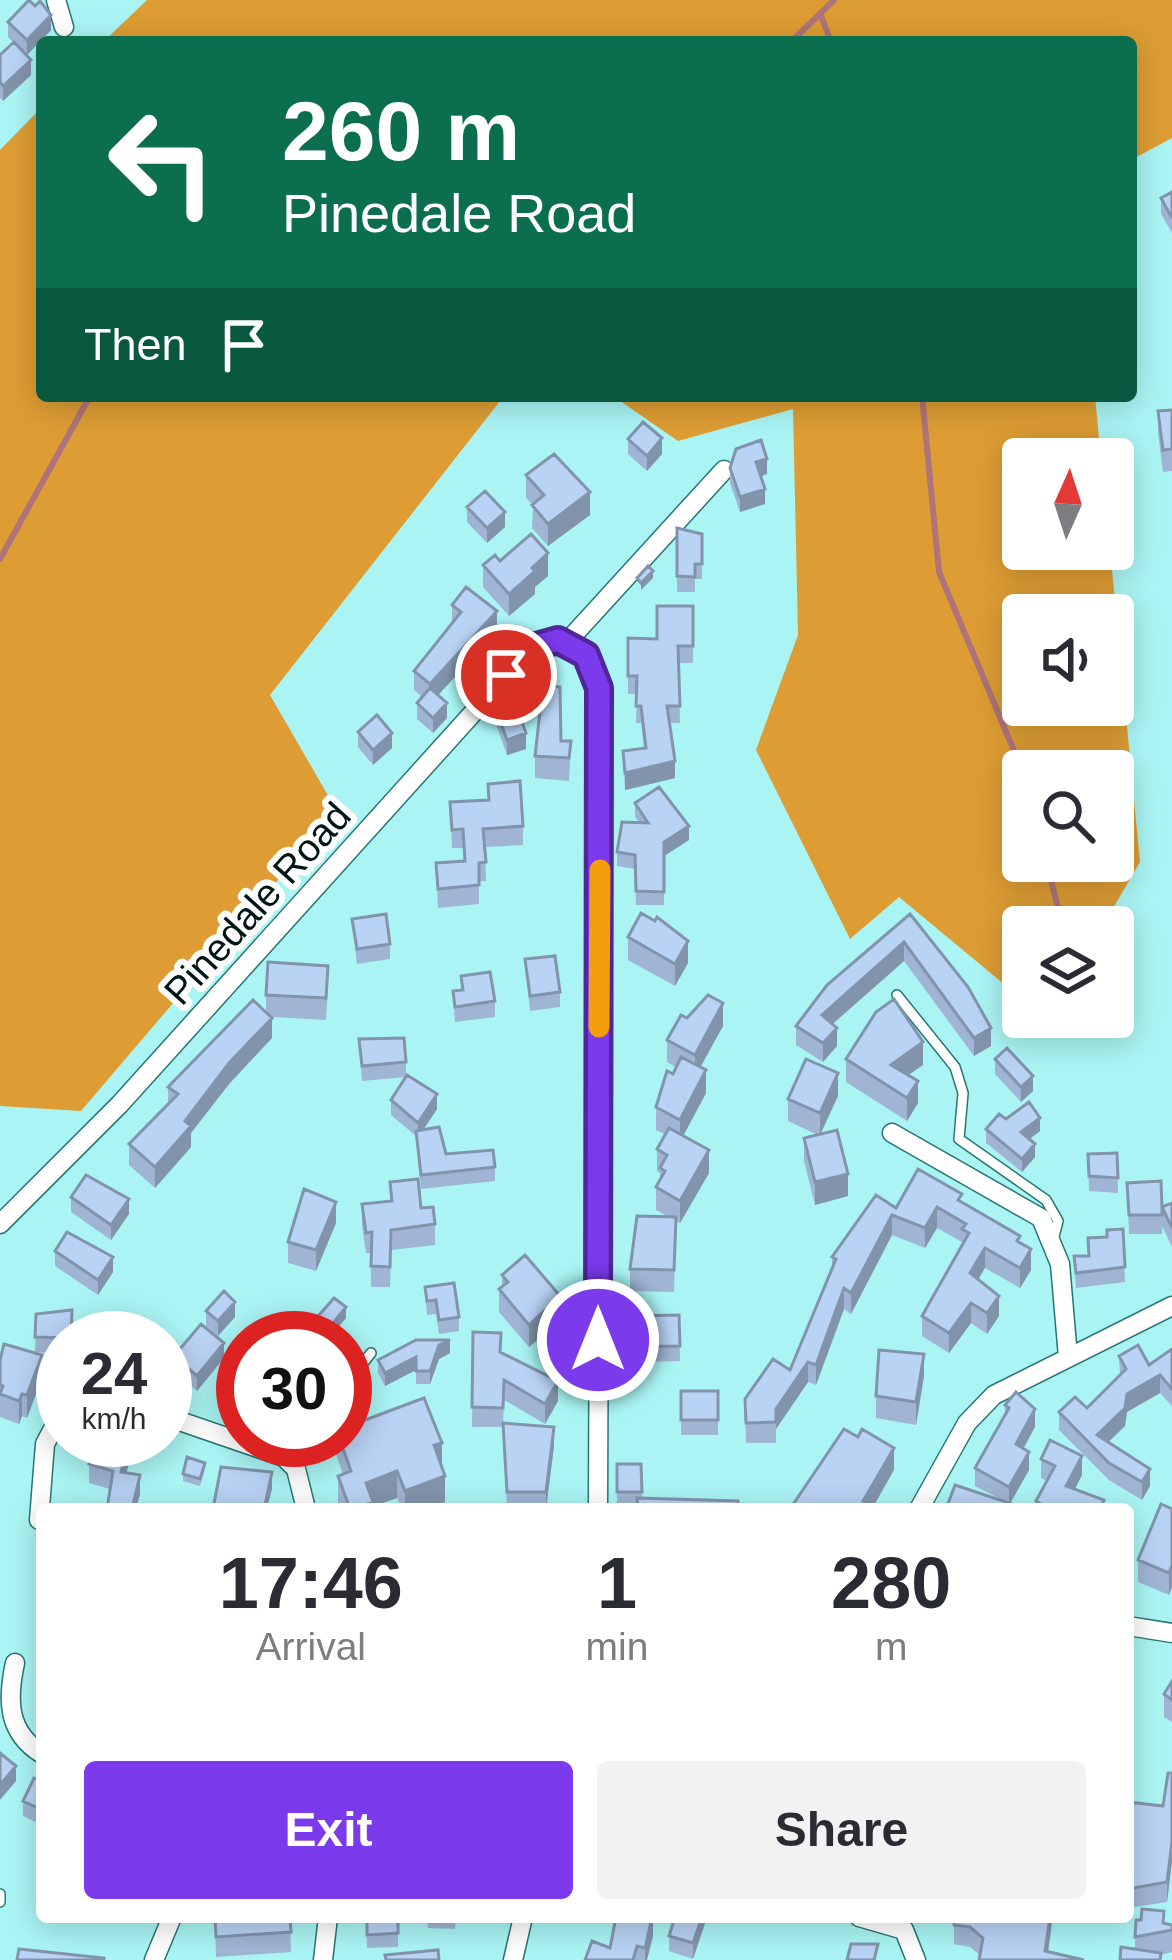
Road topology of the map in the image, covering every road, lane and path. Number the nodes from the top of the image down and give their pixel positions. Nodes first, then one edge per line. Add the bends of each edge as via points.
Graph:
1 (56, 0) edge
2 (64, 27) dead end
3 (724, 470) dead end
4 (567, 642) junction
5 (897, 995) edge
6 (892, 1132) dead end
7 (0, 1224) edge
8 (1053, 1240) junction
9 (1172, 1306) edge
10 (1068, 1357) junction
11 (43, 1467) edge
12 (295, 1467) edge
13 (40, 1503) edge
14 (305, 1503) edge
15 (598, 1503) edge
16 (922, 1503) edge
17 (1134, 1627) edge
18 (1172, 1633) edge
19 (14, 1663) dead end
20 (36, 1748) edge
21 (169, 1923) edge
22 (327, 1923) edge
23 (522, 1923) edge
24 (880, 1923) edge
25 (154, 1960) edge
26 (323, 1960) edge
27 (513, 1960) edge
28 (916, 1960) edge

1 - 2 street
3 - 4 street
4 - 7 street, Pinedale Road via 545,641 528,652 120,1104
4 - 15 street via 593,667 601,708
5 - 8 lane via 955,1067 963,1093 959,1139 1046,1200 1058,1216
6 - 8 street via 1030,1209
8 - 10 street
9 - 10 street
10 - 16 street via 1009,1385 971,1417
11 - 13 street
12 - 14 street
17 - 18 street
19 - 20 street via 8,1697 16,1729
21 - 25 street
22 - 26 street
23 - 27 street
24 - 28 street via 904,1930

